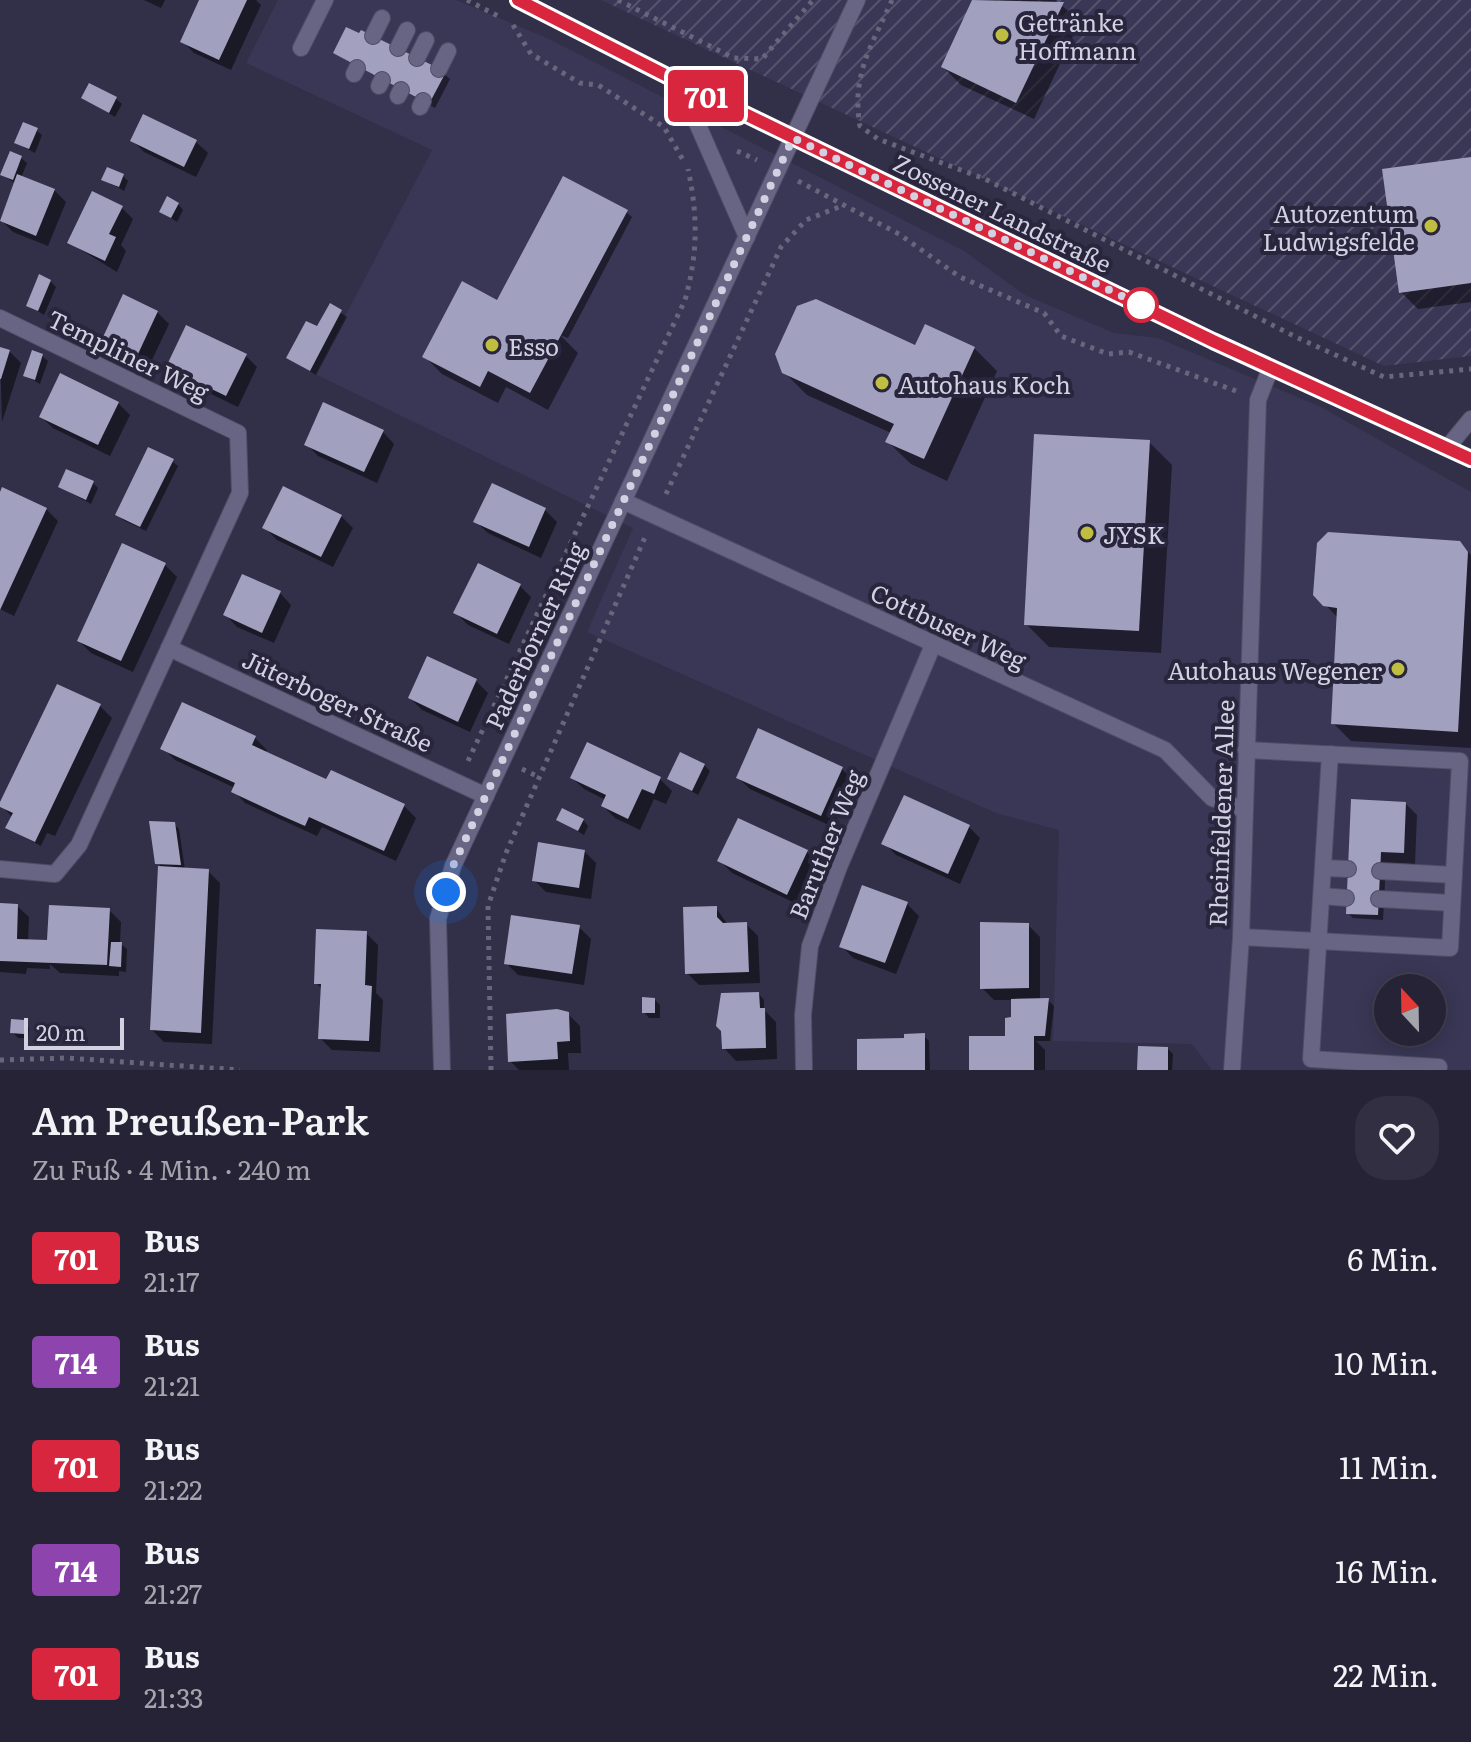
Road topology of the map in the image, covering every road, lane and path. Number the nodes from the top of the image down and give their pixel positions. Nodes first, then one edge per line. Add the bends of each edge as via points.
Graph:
1 (325, 0) edge
2 (467, 0) edge
3 (518, 0) edge
4 (618, 0) edge
5 (813, 0) edge
6 (857, 0) edge
7 (892, 0) edge
8 (382, 18) dead end
9 (407, 30) dead end
10 (373, 36) dead end
11 (426, 40) dead end
12 (301, 48) dead end
13 (398, 48) dead end
14 (448, 51) dead end
15 (417, 58) dead end
16 (439, 69) dead end
17 (679, 82) junction
18 (793, 138) junction
19 (747, 237) junction
20 (0, 318) edge
21 (1271, 367) junction
22 (1471, 369) edge
23 (1258, 400) junction
24 (1471, 419) edge
25 (1447, 448) junction
26 (1471, 459) edge
27 (623, 501) junction
28 (656, 517) junction
29 (933, 645) junction
30 (169, 648) junction
31 (1246, 750) junction
32 (1330, 754) junction
33 (457, 783) junction
34 (486, 796) junction
35 (1243, 809) junction
36 (1324, 868) junction
37 (0, 869) edge
38 (1348, 869) dead end
39 (1380, 871) dead end
40 (1454, 875) junction
41 (1322, 896) junction
42 (1346, 898) dead end
43 (1379, 899) dead end
44 (1452, 903) junction
45 (1241, 937) junction
46 (1320, 941) junction
47 (0, 1060) edge
48 (1439, 1067) dead end
49 (240, 1070) edge
50 (442, 1070) edge
51 (491, 1070) edge
52 (804, 1070) edge
53 (1232, 1070) edge

1 - 12 street
2 - 33 path via 511,22 531,54 580,83 598,85 664,127 687,167 697,239 685,300
3 - 17 main road, Zossener Landstraße
4 - 5 path via 734,58 762,59
6 - 18 street, Paderborner Ring
7 - 22 path via 858,76 860,126 878,139 985,179 1384,377
8 - 10 street
9 - 13 street
11 - 15 street
14 - 16 street
17 - 18 main road, Zossener Landstraße
17 - 19 street
18 - 19 street, Paderborner Ring
18 - 21 main road, Zossener Landstraße
19 - 27 street, Paderborner Ring
20 - 30 street, Templiner Weg via 238,433 240,493
21 - 23 street, Rheinfeldener Allee
21 - 25 main road, Zossener Landstraße
23 - 28 path via 1129,352 1108,354 1061,336 1044,313 960,277 899,234 844,205 806,220 781,247
23 - 31 street, Rheinfeldener Allee
24 - 25 street
25 - 26 main road, Zossener Landstraße
27 - 28 street, Cottbuser Weg
27 - 34 street, Paderborner Ring
28 - 29 street, Cottbuser Weg
28 - 51 path via 506,853 488,906
29 - 35 street, Cottbuser Weg via 1165,750 1212,798
29 - 52 street, Baruther Weg via 810,946
30 - 33 street, Jüterboger Straße
30 - 37 street via 79,845 55,874
31 - 32 street
31 - 35 street, Rheinfeldener Allee
32 - 36 street
32 - 40 street via 1460,761
33 - 34 street, Jüterboger Straße
34 - 50 street, Paderborner Ring via 453,866 438,919
35 - 45 street, Rheinfeldener Allee
36 - 38 street
36 - 41 street
39 - 40 street
40 - 44 street
41 - 42 street
41 - 46 street
43 - 44 street
44 - 46 street via 1450,948
45 - 46 street
45 - 53 street, Rheinfeldener Allee
46 - 48 street via 1311,1059
47 - 49 path via 67,1058

